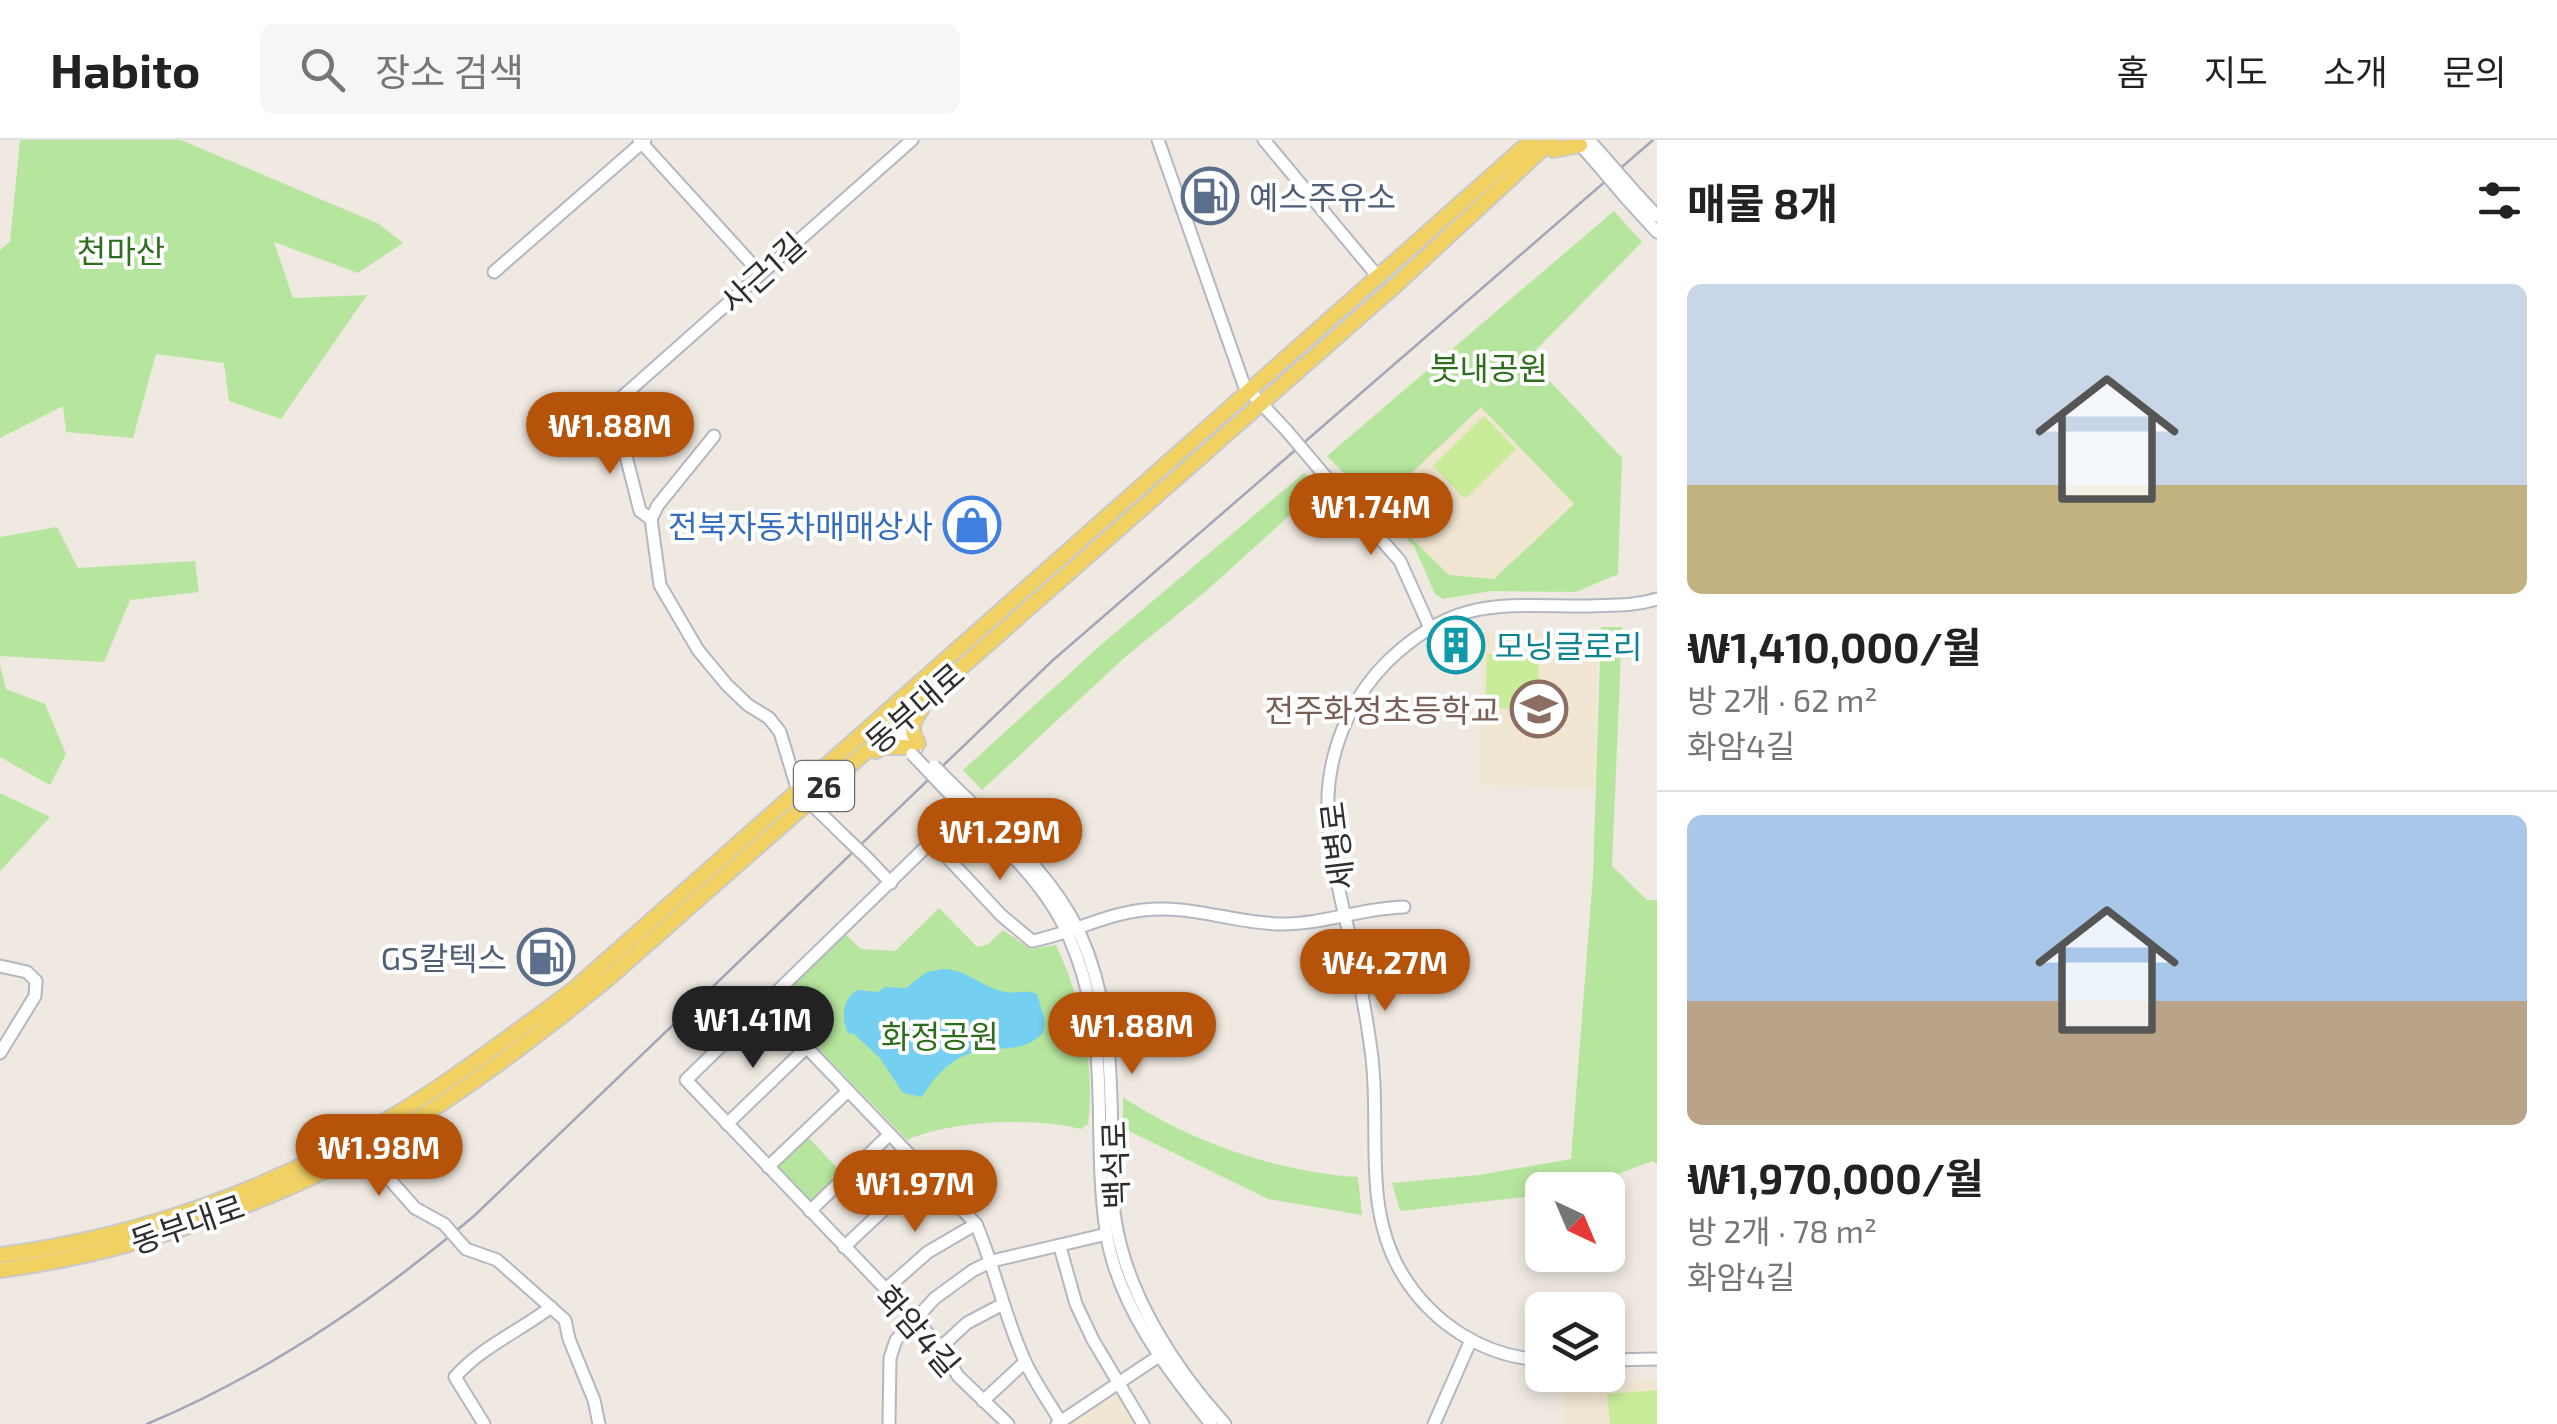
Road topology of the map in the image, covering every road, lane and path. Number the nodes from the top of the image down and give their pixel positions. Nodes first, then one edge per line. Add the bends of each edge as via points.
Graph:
1 (912, 140) edge
2 (1158, 140) edge
3 (1264, 140) edge
4 (1532, 140) edge
5 (642, 141) edge
6 (1550, 142) edge
7 (1582, 142) edge
8 (1630, 194) junction
9 (1657, 216) edge
10 (1657, 232) edge
11 (494, 272) dead end
12 (760, 272) junction
13 (1379, 278) junction
14 (1256, 397) junction
15 (714, 436) dead end
16 (652, 519) junction
17 (1657, 600) edge
18 (1430, 628) junction
19 (917, 704) junction
20 (888, 722) junction
21 (871, 745) junction
22 (912, 749) junction
23 (950, 787) junction
24 (802, 796) junction
25 (964, 809) junction
26 (932, 841) junction
27 (891, 882) junction
28 (1404, 907) dead end
29 (1345, 914) junction
30 (1073, 930) junction
31 (0, 966) edge
32 (36, 980) junction
33 (764, 1003) junction
34 (0, 1040) edge
35 (807, 1047) junction
36 (0, 1054) edge
37 (848, 1090) junction
38 (728, 1124) junction
39 (890, 1134) junction
40 (359, 1144) junction
41 (768, 1167) junction
42 (932, 1178) junction
43 (810, 1211) junction
44 (976, 1224) junction
45 (1106, 1234) junction
46 (1060, 1246) junction
47 (844, 1247) junction
48 (0, 1255) edge
49 (992, 1262) junction
50 (0, 1270) edge
51 (886, 1290) junction
52 (1004, 1304) junction
53 (550, 1307) junction
54 (913, 1318) junction
55 (1471, 1340) junction
56 (941, 1346) junction
57 (1159, 1356) junction
58 (1525, 1358) edge
59 (1657, 1359) edge
60 (1625, 1360) edge
61 (1025, 1362) junction
62 (1117, 1383) junction
63 (983, 1401) junction
64 (1058, 1422) edge
65 (484, 1424) edge
66 (599, 1424) edge
67 (889, 1424) edge
68 (1008, 1424) edge
69 (1143, 1424) edge
70 (1210, 1424) edge
71 (1225, 1424) edge
72 (1434, 1424) edge

1 - 12 street, 사근1길
2 - 14 street via 1244,385
3 - 13 street
4 - 13 main road, 동부대로 / 26
5 - 11 street
5 - 12 street
6 - 7 main road via 1553,150
6 - 14 main road, 동부대로 / 26 via 1398,283
7 - 8 street, bridge
8 - 9 street
8 - 10 street
12 - 16 street, 사근1길 via 613,405 640,511
13 - 14 main road, 동부대로 / 26
14 - 18 street, bridge via 1400,561
14 - 19 main road, 동부대로 / 26
14 - 20 main road, 동부대로 / 26
15 - 16 street
16 - 24 street via 664,596 712,668 780,732
17 - 18 street, 세병로 via 1508,603 1476,608
18 - 29 street, 세병로 via 1374,676 1341,732 1328,784 1331,860
19 - 20 main road, 동부대로 / 26
19 - 22 main road via 922,710 912,728 918,744
20 - 21 main road, 동부대로 / 26
20 - 22 street, 백석로
20 - 24 main road, 동부대로 / 26
21 - 22 main road via 876,751
21 - 24 main road, 동부대로 / 26
22 - 23 street, 백석로, bridge
23 - 25 street, 백석로
23 - 30 street, 백석로 via 1025,854
24 - 27 street, bridge
24 - 40 main road, 동부대로 / 26 via 611,976 530,1042 393,1134
25 - 26 street, 화암4길
25 - 30 street, 백석로
26 - 27 street, 화암4길
26 - 30 street via 1025,937
27 - 33 street, 화암4길
28 - 29 street
29 - 30 street via 1276,924 1147,909
29 - 55 street, 세병로 via 1372,1052 1381,1217 1414,1292
30 - 45 street, 백석로 via 1097,1029
30 - 71 street, 백석로 via 1094,967 1104,1008 1114,1215 1123,1256 1159,1332
31 - 32 street
32 - 34 street
32 - 36 street via 35,996
33 - 35 street
33 - 38 street, 화암4길 via 686,1080
35 - 37 street
35 - 38 street
37 - 39 street
37 - 41 street
38 - 41 street, 화암4길
39 - 42 street
39 - 43 street
40 - 48 main road, 동부대로 / 26 via 214,1202
40 - 50 main road, 동부대로 / 26 via 310,1177 208,1219 94,1254
40 - 53 street, bridge via 416,1208 444,1224 466,1249 497,1260
41 - 43 street, 화암4길
42 - 44 street
42 - 47 street via 892,1202
43 - 47 street, 화암4길
44 - 49 street
44 - 51 street via 928,1252
45 - 46 street
45 - 57 street, 백석로 via 1130,1305
46 - 49 street
46 - 62 street via 1076,1304
47 - 51 street, 화암4길
49 - 52 street
49 - 54 street via 950,1285
51 - 54 street, 화암4길
52 - 56 street
52 - 61 street
53 - 65 street via 455,1377
53 - 66 street via 565,1320
54 - 56 street, 화암4길
54 - 67 street via 890,1358
55 - 58 street, 세병로
55 - 72 street
56 - 63 street, 화암4길
57 - 62 street
57 - 70 street, 백석로
59 - 60 street
61 - 63 street
61 - 64 street
62 - 64 street
62 - 69 street
63 - 68 street, 화암4길

